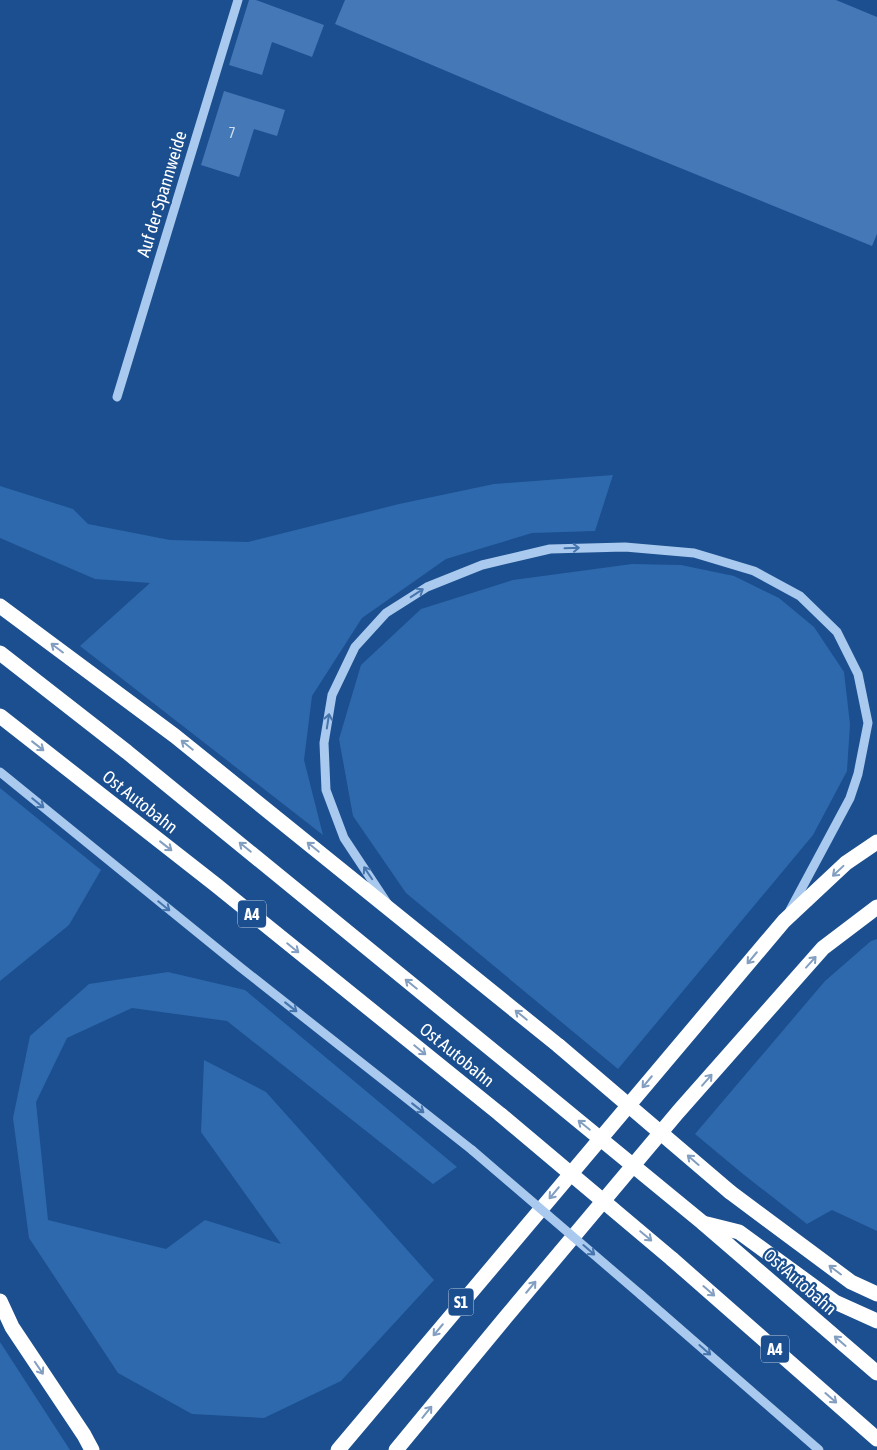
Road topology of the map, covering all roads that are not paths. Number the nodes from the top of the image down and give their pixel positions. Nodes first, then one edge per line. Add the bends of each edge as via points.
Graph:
1 (238, 0) edge
2 (117, 397) dead end
3 (0, 606) edge
4 (0, 653) edge
5 (0, 716) edge
6 (0, 772) edge
7 (877, 842) edge
8 (877, 907) edge
9 (394, 913) junction
10 (784, 921) junction
11 (703, 1223) junction
12 (877, 1294) edge
13 (0, 1301) edge
14 (877, 1321) edge
15 (877, 1373) edge
16 (877, 1439) edge
17 (92, 1450) edge
18 (338, 1450) edge
19 (396, 1450) edge
20 (819, 1450) edge

1 - 2 street, Auf der Spannweide
9 -> 3 highway via 175,736
11 -> 4 highway, Ost Autobahn, bridge via 178,793
5 -> 16 highway, Ost Autobahn / A4, bridge via 216,885 501,1116 672,1259
6 -> 20 street, bridge via 472,1150
7 -> 10 highway via 846,863
19 -> 8 highway, S1 via 678,1112 823,948
9 -> 10 street via 344,838 326,790 324,743 332,695 354,646 386,613 427,587 482,564 550,549 625,547 694,553 754,570 800,596 837,632 858,674 868,723 858,774 850,798
12 -> 9 highway, bridge via 851,1282 730,1192 559,1046
10 -> 18 highway, S1
11 - 14 highway via 739,1232 835,1302
15 -> 11 highway, Ost Autobahn
13 -> 17 highway via 12,1327

